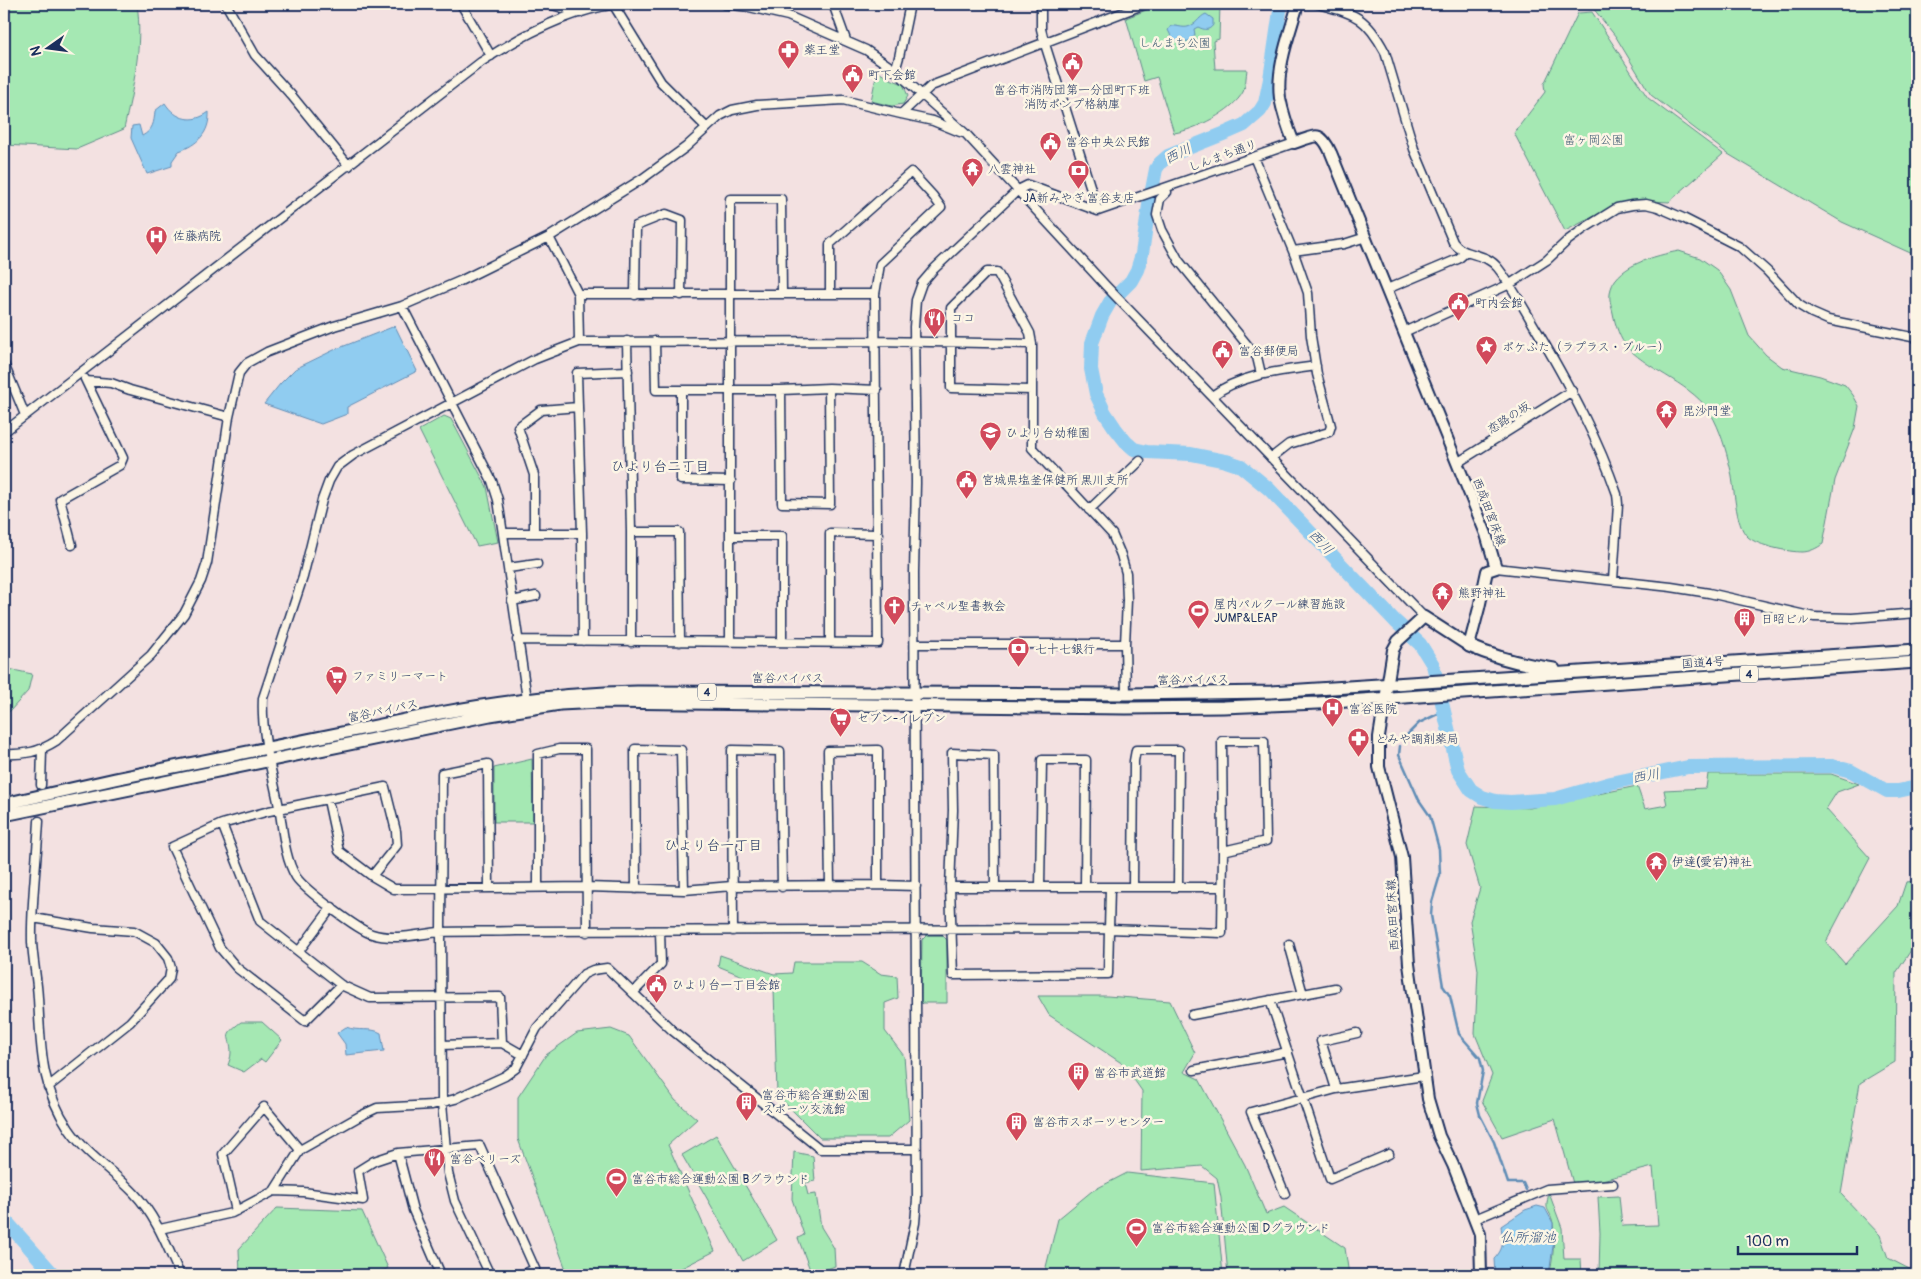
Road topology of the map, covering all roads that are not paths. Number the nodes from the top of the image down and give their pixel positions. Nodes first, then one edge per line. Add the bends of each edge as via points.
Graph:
1 (226, 4) edge
2 (461, 4) edge
3 (549, 4) edge
4 (615, 4) edge
5 (724, 4) edge
6 (833, 4) edge
7 (910, 4) edge
8 (1041, 4) edge
9 (1145, 4) edge
10 (1298, 4) edge
11 (1318, 4) edge
12 (580, 13) junction
13 (846, 40) junction
14 (1044, 42) junction
15 (491, 56) junction
16 (895, 71) junction
17 (920, 94) junction
18 (901, 114) junction
19 (707, 128) junction
20 (966, 134) junction
21 (1294, 143) junction
22 (1254, 157) junction
23 (349, 166) junction
24 (1018, 190) junction
25 (1163, 190) junction
26 (1098, 211) junction
27 (549, 237) junction
28 (1366, 237) junction
29 (1293, 251) junction
30 (1466, 252) junction
31 (1510, 284) junction
32 (1387, 289) junction
33 (782, 293) junction
34 (578, 294) junction
35 (730, 294) junction
36 (830, 294) junction
37 (875, 294) junction
38 (635, 295) junction
39 (681, 295) junction
40 (402, 306) junction
41 (1404, 332) junction
42 (1917, 338) edge
43 (627, 341) junction
44 (655, 341) junction
45 (729, 341) junction
46 (876, 341) junction
47 (914, 341) junction
48 (579, 342) junction
49 (951, 342) junction
50 (1032, 344) junction
51 (4, 364) edge
52 (1316, 366) junction
53 (628, 371) junction
54 (81, 372) junction
55 (1261, 374) junction
56 (86, 381) junction
57 (829, 388) junction
58 (730, 389) junction
59 (681, 390) junction
60 (781, 390) junction
61 (877, 390) junction
62 (1032, 390) junction
63 (1572, 391) junction
64 (1212, 396) junction
65 (452, 403) junction
66 (578, 407) junction
67 (25, 415) junction
68 (229, 416) junction
69 (4, 432) edge
70 (1271, 458) junction
71 (1140, 461) dead end
72 (1457, 463) junction
73 (731, 481) junction
74 (1089, 510) junction
75 (534, 532) junction
76 (631, 532) junction
77 (504, 533) junction
78 (582, 533) junction
79 (878, 534) junction
80 (730, 536) junction
81 (72, 545) dead end
82 (537, 564) dead end
83 (508, 568) junction
84 (1496, 568) junction
85 (1613, 580) junction
86 (536, 596) dead end
87 (512, 601) junction
88 (1917, 613) edge
89 (1421, 620) junction
90 (518, 640) junction
91 (583, 641) junction
92 (631, 642) junction
93 (680, 642) junction
94 (730, 642) junction
95 (782, 642) junction
96 (830, 642) junction
97 (915, 644) junction
98 (1125, 644) junction
99 (1469, 646) junction
100 (1917, 650) edge
101 (1917, 662) edge
102 (1582, 673) junction
103 (1387, 685) junction
104 (1581, 685) joint
105 (916, 693) junction
106 (1126, 694) junction
107 (1385, 698) junction
108 (527, 699) junction
109 (916, 706) junction
110 (42, 750) junction
111 (4, 754) edge
112 (269, 755) junction
113 (41, 785) dead end
114 (328, 800) junction
115 (4, 804) edge
116 (279, 809) junction
117 (4, 815) edge
118 (39, 821) dead end
119 (222, 824) junction
120 (1223, 851) junction
121 (372, 876) junction
122 (878, 885) junction
123 (732, 886) junction
124 (830, 886) junction
125 (916, 886) junction
126 (442, 887) junction
127 (538, 887) junction
128 (587, 887) junction
129 (782, 887) junction
130 (950, 887) junction
131 (995, 887) junction
132 (1040, 887) junction
133 (1085, 887) junction
134 (1110, 887) junction
135 (1133, 887) junction
136 (1178, 887) junction
137 (1222, 887) junction
138 (489, 888) junction
139 (636, 889) junction
140 (684, 890) junction
141 (332, 907) junction
142 (33, 918) junction
143 (1109, 929) junction
144 (917, 930) junction
145 (660, 931) junction
146 (733, 931) junction
147 (952, 931) junction
148 (441, 932) junction
149 (587, 932) junction
150 (1289, 944) dead end
151 (298, 951) junction
152 (341, 985) junction
153 (1335, 988) dead end
154 (633, 994) junction
155 (1303, 994) junction
156 (441, 997) junction
157 (1270, 1000) junction
158 (1192, 1015) dead end
159 (1357, 1033) dead end
160 (502, 1043) junction
161 (442, 1046) junction
162 (1288, 1052) junction
163 (523, 1055) junction
164 (1194, 1070) dead end
165 (1424, 1076) junction
166 (48, 1087) junction
167 (1336, 1089) junction
168 (1303, 1098) junction
169 (442, 1103) junction
170 (446, 1149) junction
171 (916, 1149) junction
172 (300, 1150) junction
173 (398, 1153) junction
174 (1389, 1154) dead end
175 (1613, 1184) dead end
176 (274, 1191) junction
177 (1285, 1194) dead end
178 (236, 1211) junction
179 (1475, 1219) junction
180 (160, 1230) junction
181 (180, 1275) edge
182 (441, 1275) edge
183 (490, 1275) edge
184 (521, 1275) edge
185 (904, 1275) edge
186 (1482, 1275) edge

1 - 23 street via 255,55
2 - 15 street
3 - 12 street
4 - 12 street
4 - 19 street via 661,82
5 - 13 street via 788,16
6 - 13 street
7 - 16 street
8 - 14 street
9 - 14 street
10 - 21 main road via 1280,80 1280,97
11 - 30 street via 1357,16 1378,38 1426,180 1453,242
12 - 15 street via 535,31
13 - 16 street
14 - 17 street via 931,86
14 - 26 street
15 - 23 street
16 - 17 street
17 - 18 street
17 - 20 street
18 - 19 street via 843,100 756,105 732,110
18 - 20 street via 933,121
19 - 27 street via 642,179
20 - 24 street
21 - 22 street, しんまち通り
21 - 28 main road, 西成田宮床線 via 1315,136 1325,140
22 - 25 street, しんまち通り
22 - 29 street
23 - 54 street
24 - 26 street via 1028,185
24 - 47 street via 922,283 916,300
24 - 64 street
25 - 26 street, しんまち通り
25 - 55 street via 1166,192 1160,199 1157,215 1162,230 1179,261 1257,357
27 - 34 street
27 - 40 street
28 - 29 street via 1344,244
28 - 32 main road, 西成田宮床線
29 - 52 street via 1308,293
30 - 31 street via 1485,256
30 - 32 street via 1458,259
31 - 41 street
31 - 42 street via 1547,260 1602,216 1617,208 1646,204 1683,218 1740,248 1799,305 1812,313 1828,320
31 - 63 street
32 - 41 main road, 西成田宮床線
33 - 35 street
33 - 35 street via 781,199 730,199
33 - 36 street
34 - 38 street
34 - 48 street
35 - 39 street
35 - 45 street
36 - 37 street
36 - 37 street via 830,244 911,172 942,207 880,264
37 - 46 street
38 - 39 street
38 - 39 street via 636,226 666,214 682,220
40 - 65 street
40 - 68 street via 334,326 247,363 240,373
41 - 72 main road, 西成田宮床線
43 - 44 street
43 - 48 street
43 - 53 street
44 - 45 street
44 - 59 street via 656,390
45 - 46 street
45 - 58 street
46 - 47 street
46 - 61 street
47 - 49 street
47 - 97 street
48 - 65 street via 535,359
49 - 50 street
49 - 50 street via 951,308 987,272 997,272 1030,333
49 - 62 street via 951,388
50 - 62 street
51 - 67 street
52 - 55 street
52 - 70 street via 1332,426 1329,432 1289,444
53 - 66 street via 577,373
53 - 76 street
54 - 56 street
54 - 67 street
55 - 64 street
56 - 68 street via 111,383
56 - 81 street via 123,458 120,465 60,499
57 - 60 street
57 - 60 street via 830,504 782,503
57 - 61 street
58 - 59 street
58 - 60 street
58 - 73 street
59 - 73 street via 681,480
61 - 79 street
62 - 74 street via 1032,448
63 - 72 street, 恋路の坂
63 - 85 street via 1592,430 1617,494
64 - 70 street
65 - 77 street via 492,480
65 - 112 street via 353,455 337,468 329,481 304,577 263,698 262,714
66 - 75 street via 541,410 518,427 534,475
66 - 78 street
67 - 69 street
68 - 110 street via 208,556 201,581 184,614 151,655
70 - 89 street
71 - 74 street
72 - 84 main road, 西成田宮床線
73 - 80 street
74 - 98 street via 1112,534 1126,573
75 - 77 street
75 - 78 street
76 - 92 street
76 - 93 street via 679,532
77 - 83 street
78 - 91 street
79 - 96 street via 878,643
79 - 96 street via 830,533
80 - 94 street
80 - 95 street via 782,536
82 - 83 street
83 - 87 street
84 - 85 street
84 - 99 main road via 1487,571
85 - 88 street via 1709,594 1824,618
86 - 87 street
87 - 90 street
89 - 99 main road
89 - 103 main road, 西成田宮床線 via 1398,641
90 - 91 street
90 - 108 street
91 - 92 street
92 - 93 street
93 - 94 street
94 - 95 street
95 - 96 street
97 - 98 street
97 - 105 street
98 - 106 street
99 - 102 highway via 1531,666
100 - 102 highway, 国道4号 / 4
101 - 104 highway, 国道4号 / 4
102 - 103 highway, 富谷バイパス / 4
103 - 106 highway, 富谷バイパス / 4 via 1271,692
103 - 107 main road, 西成田宮床線
104 - 107 highway, 富谷バイパス / 4
105 - 106 highway, 富谷バイパス / 4
105 - 108 highway, 富谷バイパス / 4 via 599,692
105 - 109 street
107 - 109 highway, 富谷バイパス / 4 via 1223,707
107 - 165 main road, 西成田宮床線 via 1379,737 1379,767 1402,857 1409,964
108 - 112 highway, 富谷バイパス / 4 via 440,713
109 - 112 highway, 富谷バイパス / 4 via 560,704
109 - 125 street
110 - 111 street via 22,755
110 - 113 street
112 - 115 highway, 富谷バイパス / 4 via 115,779
112 - 116 street
112 - 117 highway, 富谷バイパス / 4
114 - 116 street
114 - 121 street via 339,852
114 - 121 street via 385,787 397,845
116 - 119 street
116 - 141 street via 291,866 297,879
118 - 142 street
119 - 151 street via 260,921
119 - 152 street via 172,847 220,948 237,968 305,1021
120 - 120 street via 1266,841 1264,741 1222,741
120 - 137 street
121 - 126 street via 394,889
122 - 124 street
122 - 124 street via 878,750 838,750 828,751
122 - 125 street
123 - 129 street
123 - 129 street via 732,750 780,751
123 - 140 street
123 - 146 street
124 - 129 street
125 - 144 street
126 - 138 street
126 - 138 street via 442,773 488,764
126 - 148 street
127 - 128 street
127 - 128 street via 538,754 586,749
127 - 138 street
128 - 139 street
128 - 149 street
130 - 131 street
130 - 131 street via 952,753 994,755
130 - 147 street
131 - 132 street
132 - 133 street
132 - 133 street via 1042,760 1086,760
133 - 134 street
134 - 135 street
134 - 143 street
135 - 136 street
135 - 136 street via 1134,761 1136,750 1157,749 1179,750
136 - 137 street
137 - 143 street via 1222,933
139 - 140 street
139 - 140 street via 635,749 681,750
141 - 148 street via 371,934 390,937
141 - 151 street
142 - 166 street via 38,1031
142 - 166 street via 134,931 156,943 168,958 171,968 169,979 130,1022
143 - 147 street
143 - 147 street via 1108,974 952,975
144 - 146 street
144 - 147 street
144 - 171 street
145 - 146 street
145 - 149 street
145 - 154 street via 661,964
148 - 149 street
148 - 156 street
150 - 155 street
151 - 152 street
152 - 156 street via 370,998
153 - 155 street
154 - 163 street via 607,968 584,974 537,1028
154 - 171 street via 673,1031 820,1149
155 - 157 street
156 - 160 street via 500,998
156 - 161 street
157 - 158 street
157 - 162 street
159 - 167 street via 1321,1041
160 - 161 street
160 - 163 street
161 - 169 street
162 - 164 street
162 - 168 street
163 - 169 street via 516,1068 504,1076
165 - 167 street
165 - 179 main road, 西成田宮床線 via 1432,1117
166 - 180 street via 70,1131 134,1193
167 - 168 street
168 - 174 street via 1330,1179
168 - 177 street via 1250,1112
169 - 170 street
169 - 172 street via 377,1108
170 - 173 street
170 - 183 street via 455,1201
170 - 184 street via 480,1146 536,1269
171 - 185 street via 915,1223
172 - 176 street
172 - 178 street via 264,1107 223,1154
173 - 176 street via 374,1160 358,1171 363,1200
173 - 182 street via 413,1210
175 - 179 street via 1547,1188
176 - 178 street
178 - 180 street
179 - 186 main road, 西成田宮床線 via 1482,1248
180 - 181 street

